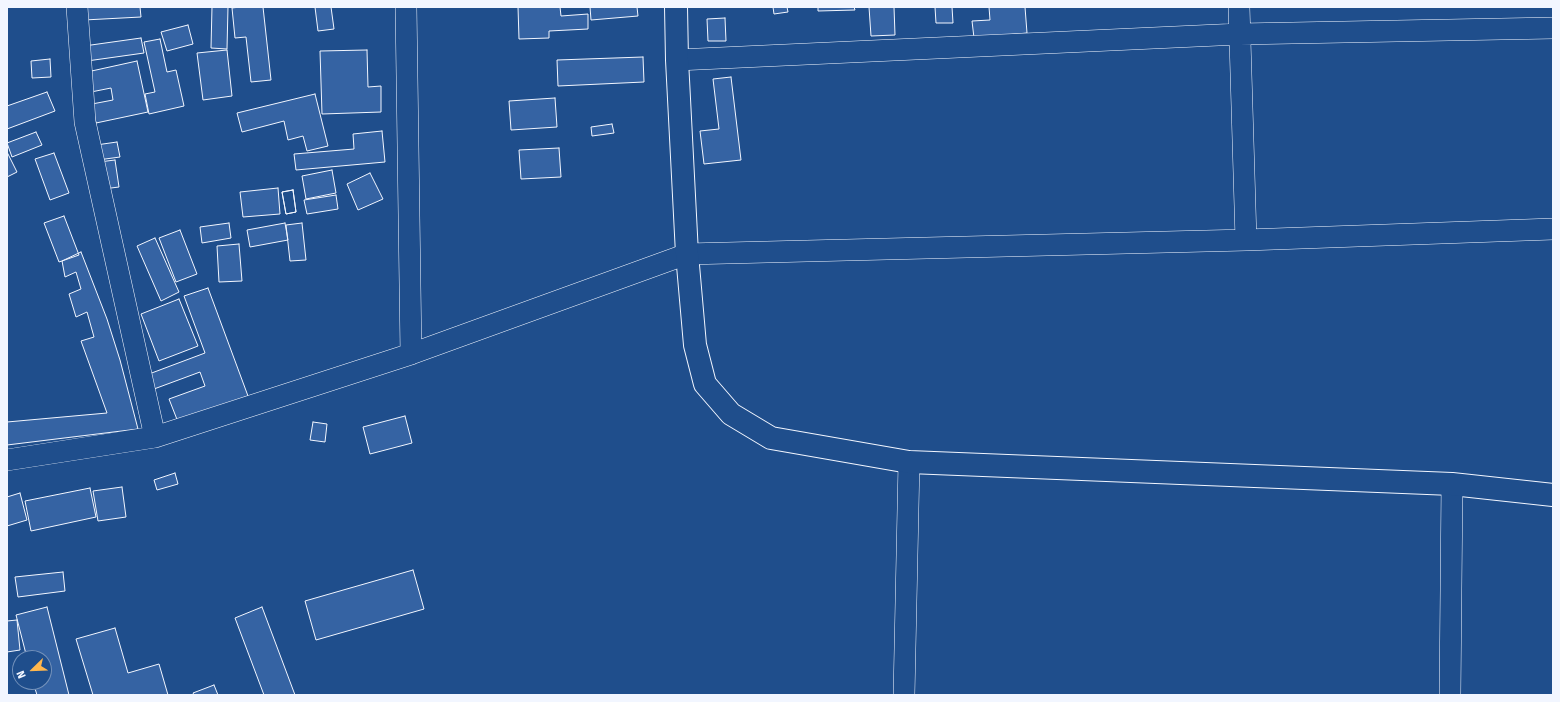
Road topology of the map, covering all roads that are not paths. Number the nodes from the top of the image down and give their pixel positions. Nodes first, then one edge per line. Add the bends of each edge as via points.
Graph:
1 (77, 7) edge
2 (406, 7) edge
3 (676, 7) edge
4 (1239, 7) edge
5 (1553, 28) edge
6 (1240, 34) junction
7 (677, 60) junction
8 (1553, 229) edge
9 (1246, 240) junction
10 (687, 254) junction
11 (411, 354) junction
12 (155, 437) junction
13 (7, 460) edge
14 (909, 462) junction
15 (1452, 484) junction
16 (1553, 495) edge
17 (904, 695) edge
18 (1450, 695) edge

1 - 12 street via 85,122
2 - 11 street
3 - 7 street
4 - 6 street
5 - 6 street
6 - 7 street
6 - 9 street
7 - 10 street
8 - 9 street
9 - 10 street
10 - 11 street
10 - 14 street via 695,345 705,384 731,414 771,438
11 - 12 street
12 - 13 street
14 - 15 street
14 - 17 street
15 - 16 street
15 - 18 street

